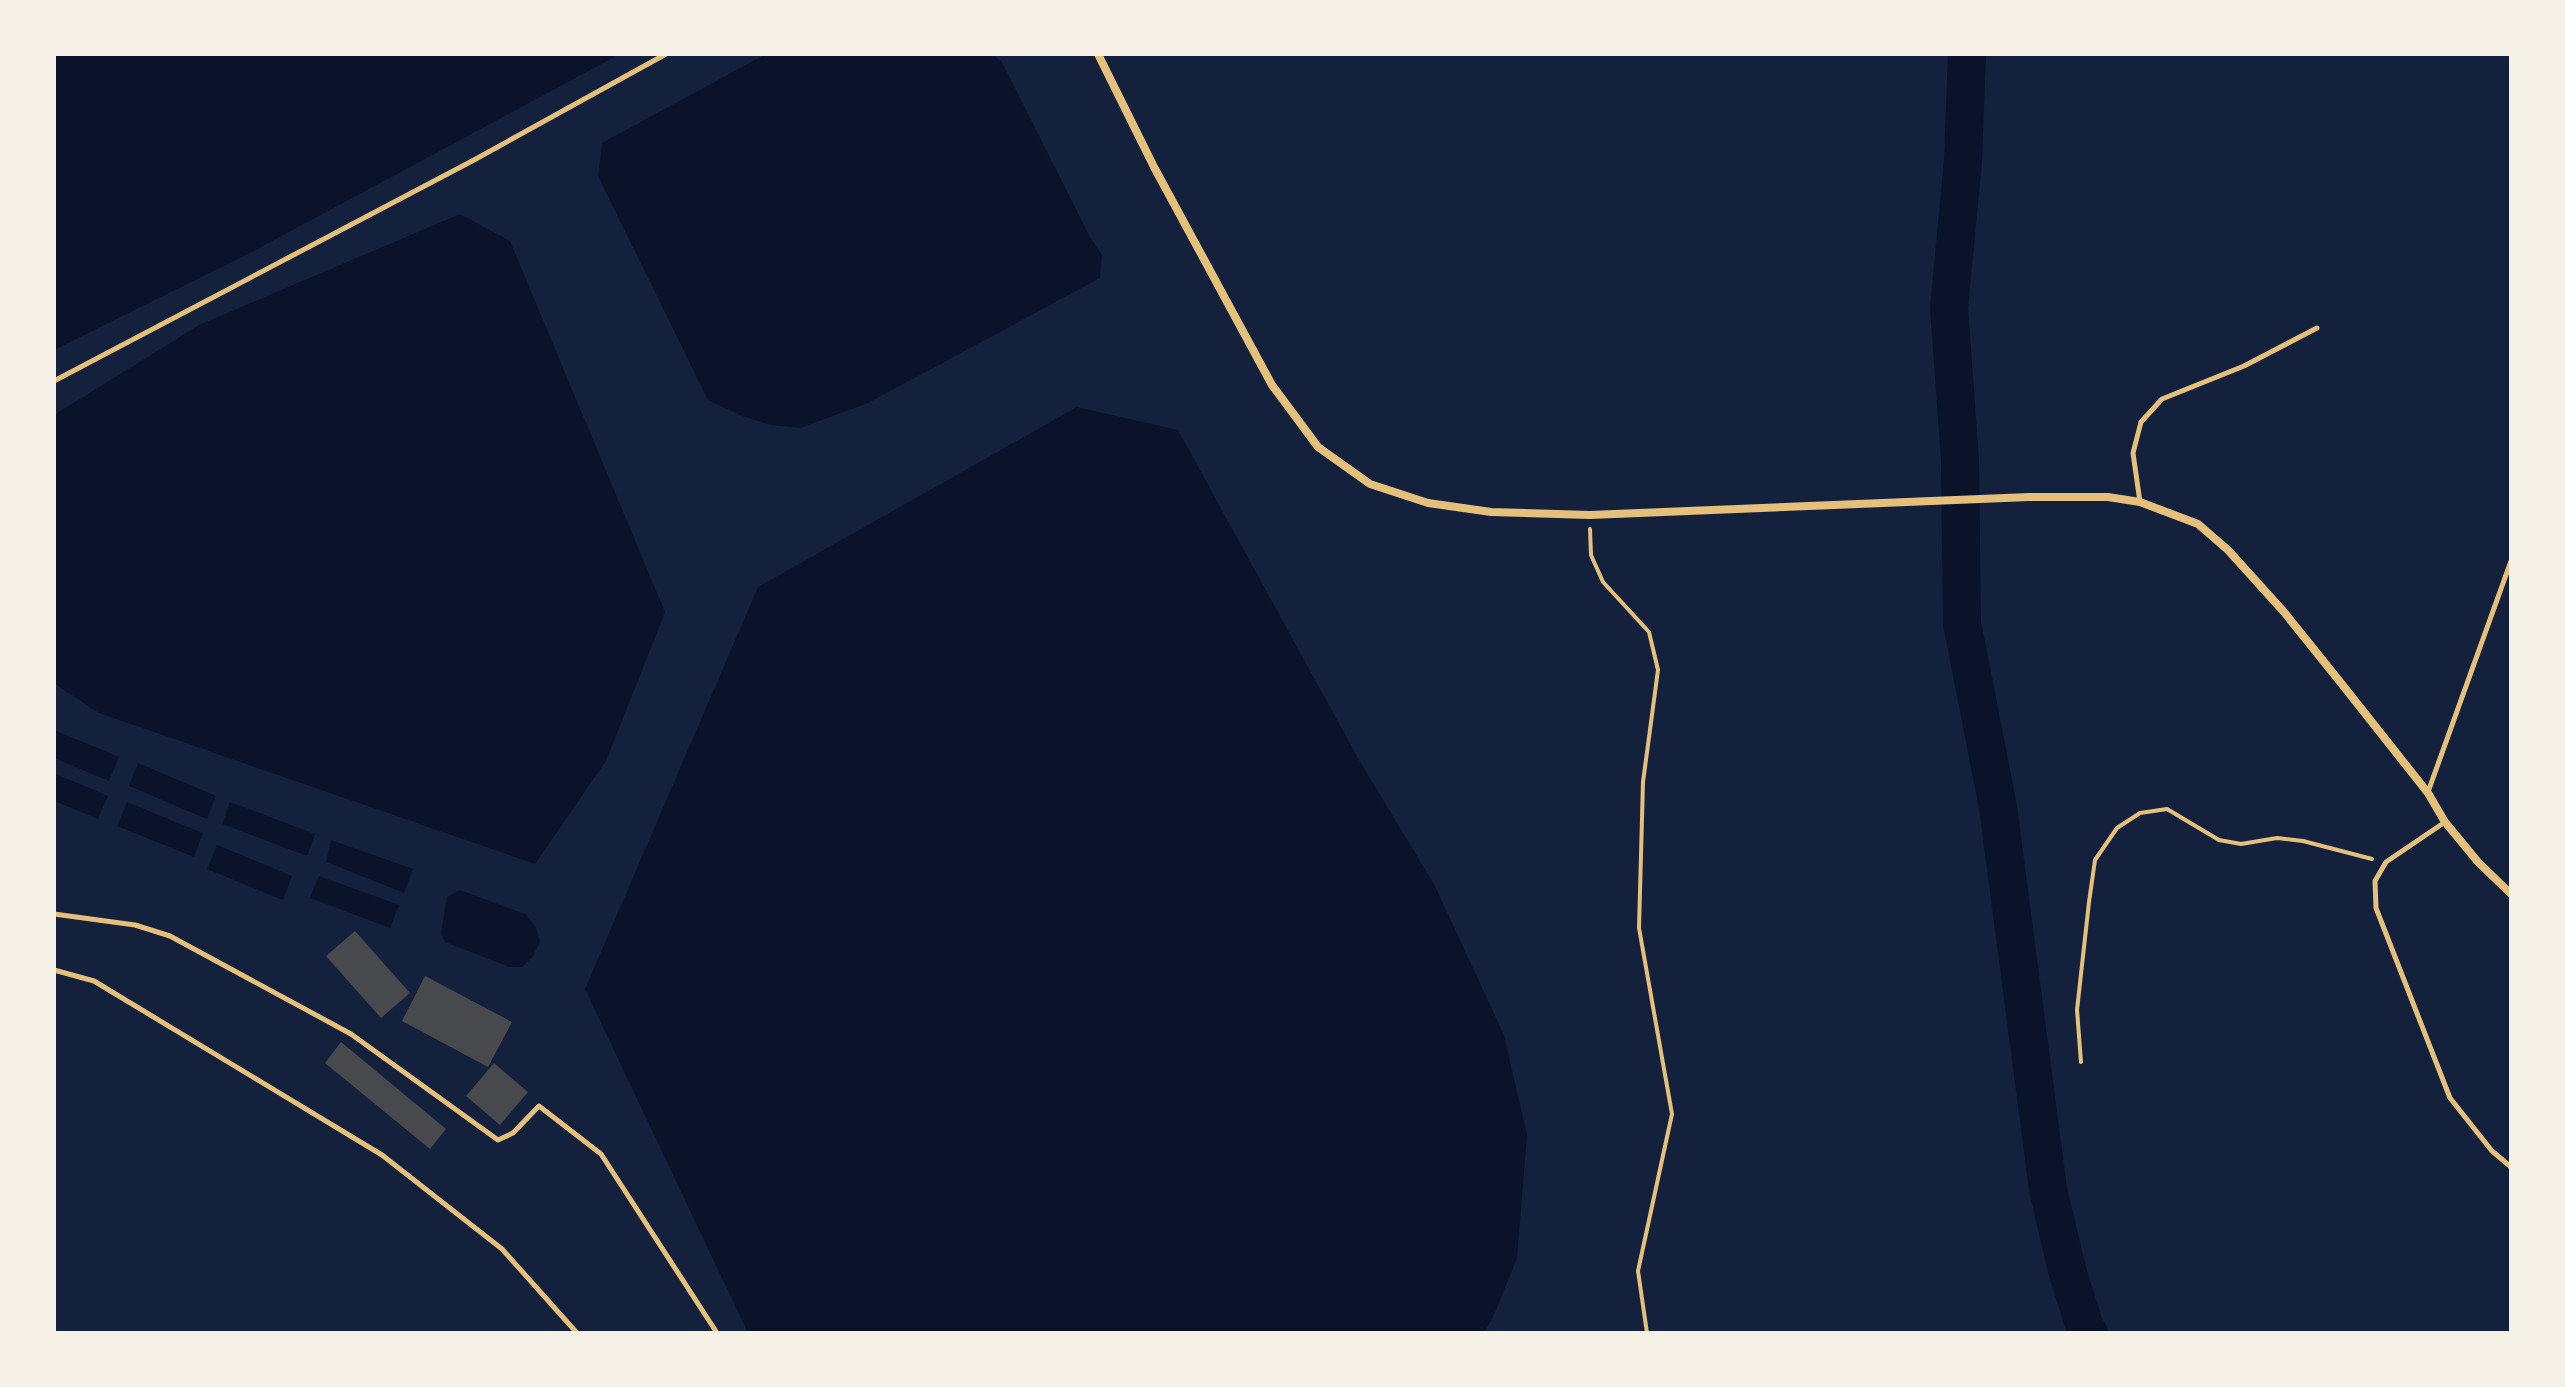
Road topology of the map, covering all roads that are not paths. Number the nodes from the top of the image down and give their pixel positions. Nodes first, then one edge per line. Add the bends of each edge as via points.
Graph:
1 (666, 54) edge
2 (1098, 54) edge
3 (2317, 328) dead end
4 (54, 381) edge
5 (2140, 502) junction
6 (2511, 561) edge
7 (2428, 793) junction
8 (2445, 822) junction
9 (2511, 894) edge
10 (54, 914) edge
11 (54, 970) edge
12 (2511, 1167) edge
13 (577, 1333) edge
14 (717, 1333) edge

1 - 4 lane
2 - 5 street via 1272,385 1318,447 1370,484 1428,503 1491,512 1590,515 2029,497
3 - 5 lane via 2244,366 2162,399 2141,422 2133,453
5 - 7 street via 2198,524 2228,550
6 - 7 lane
7 - 8 street
8 - 9 street
8 - 12 lane via 2386,862 2375,881 2376,908 2450,1098
10 - 14 lane via 135,925 170,936 351,1034 498,1140 513,1133 539,1106 601,1154
11 - 13 lane via 94,981 382,1155 502,1249

